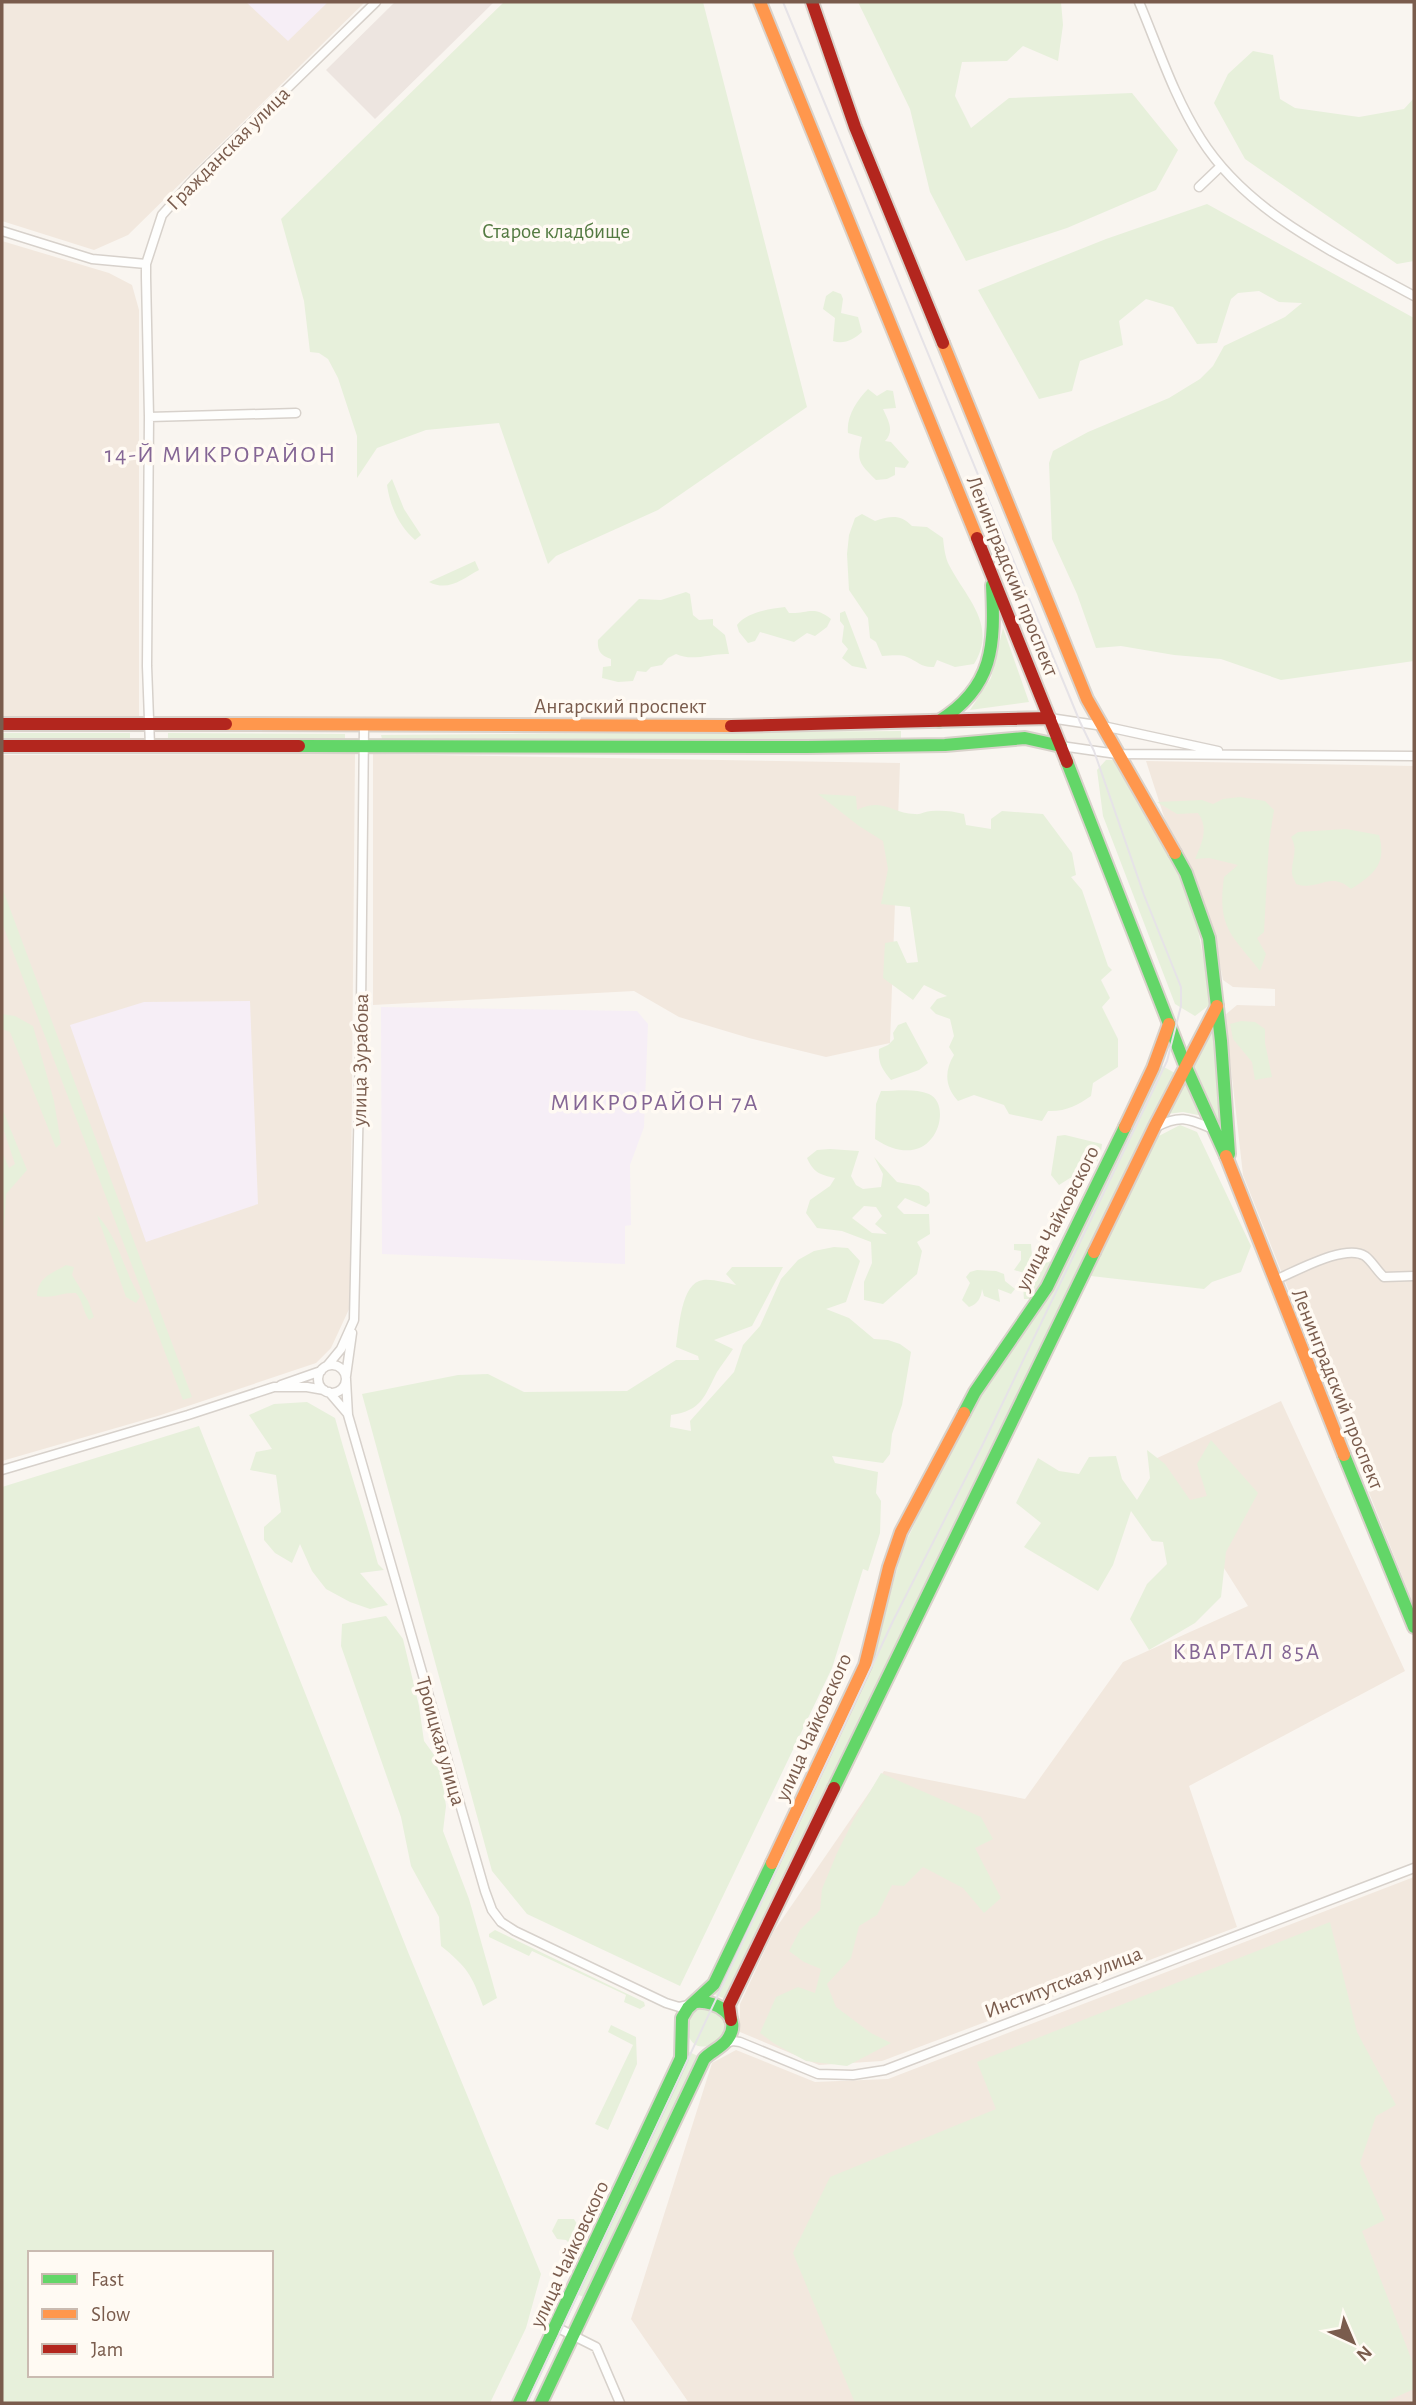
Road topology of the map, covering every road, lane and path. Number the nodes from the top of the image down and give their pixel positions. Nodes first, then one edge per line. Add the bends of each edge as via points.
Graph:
1 (376, 2) edge
2 (760, 2) edge
3 (812, 2) edge
4 (1139, 2) edge
5 (1221, 166) junction
6 (1199, 187) dead end
7 (2, 231) edge
8 (146, 264) junction
9 (1414, 296) edge
10 (296, 413) dead end
11 (149, 417) junction
12 (992, 574) junction
13 (1050, 718) junction
14 (934, 723) junction
15 (2, 724) edge
16 (908, 724) junction
17 (149, 725) junction
18 (363, 726) junction
19 (1103, 726) junction
20 (364, 745) junction
21 (2, 746) edge
22 (150, 746) junction
23 (907, 746) junction
24 (1061, 746) junction
25 (1117, 754) junction
26 (1235, 755) junction
27 (1414, 756) edge
28 (1217, 1005) junction
29 (1169, 1024) junction
30 (1185, 1065) junction
31 (1154, 1128) junction
32 (1214, 1129) junction
33 (1230, 1164) junction
34 (1414, 1276) edge
35 (1275, 1280) junction
36 (354, 1320) junction
37 (324, 1368) junction
38 (346, 1378) junction
39 (274, 1387) junction
40 (327, 1391) junction
41 (348, 1415) junction
42 (2, 1470) edge
43 (1414, 1627) edge
44 (1414, 1868) edge
45 (666, 2003) junction
46 (695, 2003) junction
47 (729, 2015) junction
48 (682, 2029) junction
49 (749, 2044) junction
50 (719, 2047) junction
51 (698, 2051) junction
52 (556, 2327) junction
53 (573, 2335) junction
54 (519, 2403) edge
55 (541, 2403) edge
56 (620, 2403) edge

1 - 8 street, Гражданская улица via 162,215
2 - 12 main road, Ленинградский проспект
3 - 19 main road, Ленинградский проспект via 877,185 1087,699
4 - 5 street via 1200,138
5 - 6 street
5 - 9 street via 1284,222
7 - 8 street via 92,259
8 - 11 street, Гражданская улица
10 - 11 street
11 - 17 street, Гражданская улица
12 - 13 main road, Ленинградский проспект
12 - 14 main road via 994,633 986,667 966,703
13 - 14 main road, Ангарский проспект
13 - 19 street, Ангарский проспект
13 - 24 main road, Ленинградский проспект
14 - 16 main road, Ангарский проспект
15 - 17 main road, Ангарский проспект
16 - 18 main road, Ангарский проспект
16 - 23 main road
17 - 18 main road, Ангарский проспект
17 - 22 street, Гражданская улица
18 - 20 street, улица Зурабова
19 - 25 main road, Ленинградский проспект
19 - 26 street, Ангарский проспект
20 - 22 main road, Ангарский проспект
20 - 23 main road, Ангарский проспект
20 - 36 street, улица Зурабова
21 - 22 main road, Ангарский проспект
23 - 24 main road, Ангарский проспект via 1025,738
24 - 25 street, Ангарский проспект
24 - 29 main road, Ленинградский проспект
25 - 26 street, Ангарский проспект
25 - 28 main road, Ленинградский проспект via 1186,873 1209,938
26 - 27 street, Ангарский проспект
28 - 30 main road
28 - 33 main road, Ленинградский проспект
29 - 30 main road, Ленинградский проспект
29 - 46 main road, улица Чайковского via 1153,1068 1047,1287 975,1392 901,1532 864,1665 714,1984
30 - 31 main road
30 - 32 main road, Ленинградский проспект
31 - 32 street via 1184,1118
31 - 47 main road via 729,2005
32 - 33 main road, Ленинградский проспект
33 - 35 main road, Ленинградский проспект
34 - 35 street via 1384,1277 1365,1256 1351,1251
35 - 43 main road, Ленинградский проспект
36 - 37 street, улица Зурабова via 342,1347
36 - 38 street, Троицкая улица
37 - 38 street via 339,1367
37 - 39 street
37 - 40 street via 319,1382
38 - 40 street via 340,1390
38 - 41 street, Троицкая улица
39 - 40 street
39 - 42 street
40 - 41 street
41 - 45 street, Троицкая улица via 492,1910 515,1931
44 - 49 street, Институтская улица via 885,2070 853,2076 818,2074
45 - 46 street via 684,2007
45 - 48 street
46 - 47 main road via 713,2001
46 - 48 main road, улица Чайковского via 684,2014
47 - 49 street via 736,2033
47 - 50 main road via 730,2034
48 - 51 main road
48 - 52 main road, улица Чайковского via 681,2058
49 - 50 street, Институтская улица via 733,2041
50 - 51 main road
51 - 53 main road, улица Чайковского
52 - 53 street
52 - 54 main road, улица Чайковского
53 - 55 main road, улица Чайковского
53 - 56 street via 597,2347

